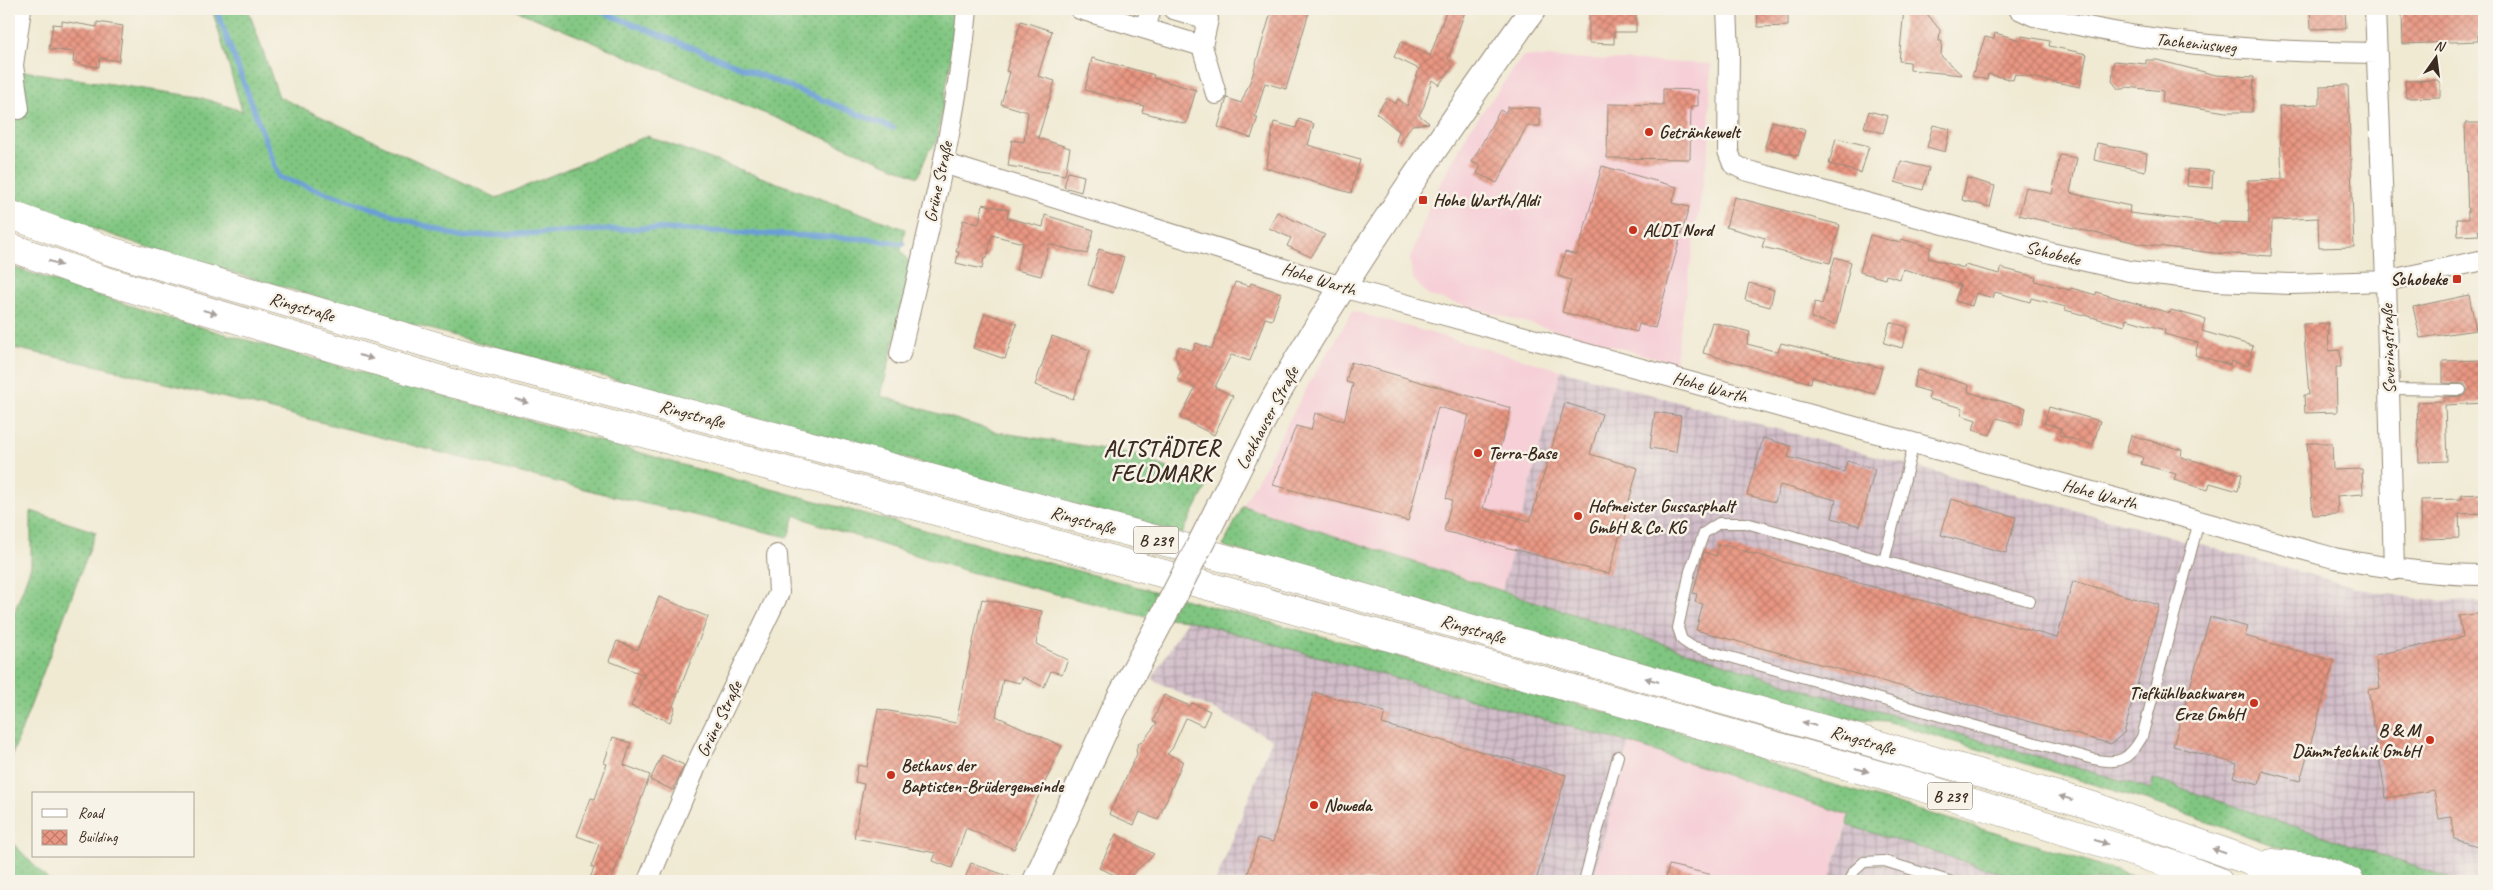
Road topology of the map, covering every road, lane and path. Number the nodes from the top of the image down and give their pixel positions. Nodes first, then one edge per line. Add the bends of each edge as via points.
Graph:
1 (21, 9) edge
2 (967, 9) edge
3 (1080, 9) edge
4 (1151, 9) edge
5 (1173, 9) edge
6 (1533, 9) edge
7 (1727, 9) edge
8 (2019, 9) edge
9 (2375, 9) edge
10 (1145, 28) junction
11 (1202, 46) junction
12 (2377, 52) junction
13 (1216, 94) dead end
14 (19, 109) dead end
15 (943, 163) junction
16 (9, 214) edge
17 (9, 247) edge
18 (2484, 260) edge
19 (2386, 281) junction
20 (1342, 287) junction
21 (900, 354) dead end
22 (2389, 389) junction
23 (2460, 390) dead end
24 (1914, 443) junction
25 (2199, 521) junction
26 (777, 555) dead end
27 (1884, 561) junction
28 (2394, 570) junction
29 (2484, 575) edge
30 (2030, 601) dead end
31 (1618, 756) dead end
32 (2247, 860) junction
33 (2193, 874) edge
34 (648, 881) edge
35 (1036, 881) edge
36 (1584, 881) edge
37 (1850, 881) edge
38 (1949, 881) edge
39 (2218, 881) edge
40 (2297, 881) edge
41 (2350, 881) edge

1 - 14 street via 13,66
2 - 15 street, Grüne Straße
3 - 10 street
4 - 10 street
5 - 11 street via 1208,19
6 - 20 street, Lockhauser Straße via 1428,157
7 - 19 street, Schobeke via 1728,152 1734,164 1745,170 2051,253 2129,270 2215,281 2291,284
8 - 12 street, Tacheniusweg via 2034,16 2142,37 2262,50
9 - 12 street, Severingstraße
10 - 11 street
11 - 13 street
12 - 19 street, Severingstraße
15 - 20 street, Hohe Warth
15 - 21 street, Grüne Straße
32 -> 16 highway, Ringstraße / B 239 via 2071,800 1205,553 464,354 110,251
17 -> 33 highway, Ringstraße / B 239 via 103,280 455,384 837,484 1915,785
18 - 19 street, Schobeke
19 - 22 street, Severingstraße
20 - 24 street, Hohe Warth
20 - 35 street, Lockhauser Straße, bridge via 1276,396 1113,711
22 - 23 lane
22 - 28 street, Severingstraße
24 - 25 street, Hohe Warth
24 - 27 lane
25 - 27 lane via 2142,737 2134,751 2109,763 1691,646 1682,640 1678,628 1690,571 1704,534 1719,523 1746,523
25 - 28 street, Hohe Warth via 2334,558
26 - 34 street, Grüne Straße via 779,593 700,757
27 - 30 lane
28 - 29 street, Hohe Warth
31 - 36 lane
32 - 40 highway, Ringstraße / B 239
32 - 41 highway via 2317,868
33 - 39 highway, Ringstraße / B 239
37 - 38 lane via 1854,871 1864,862 1884,861

